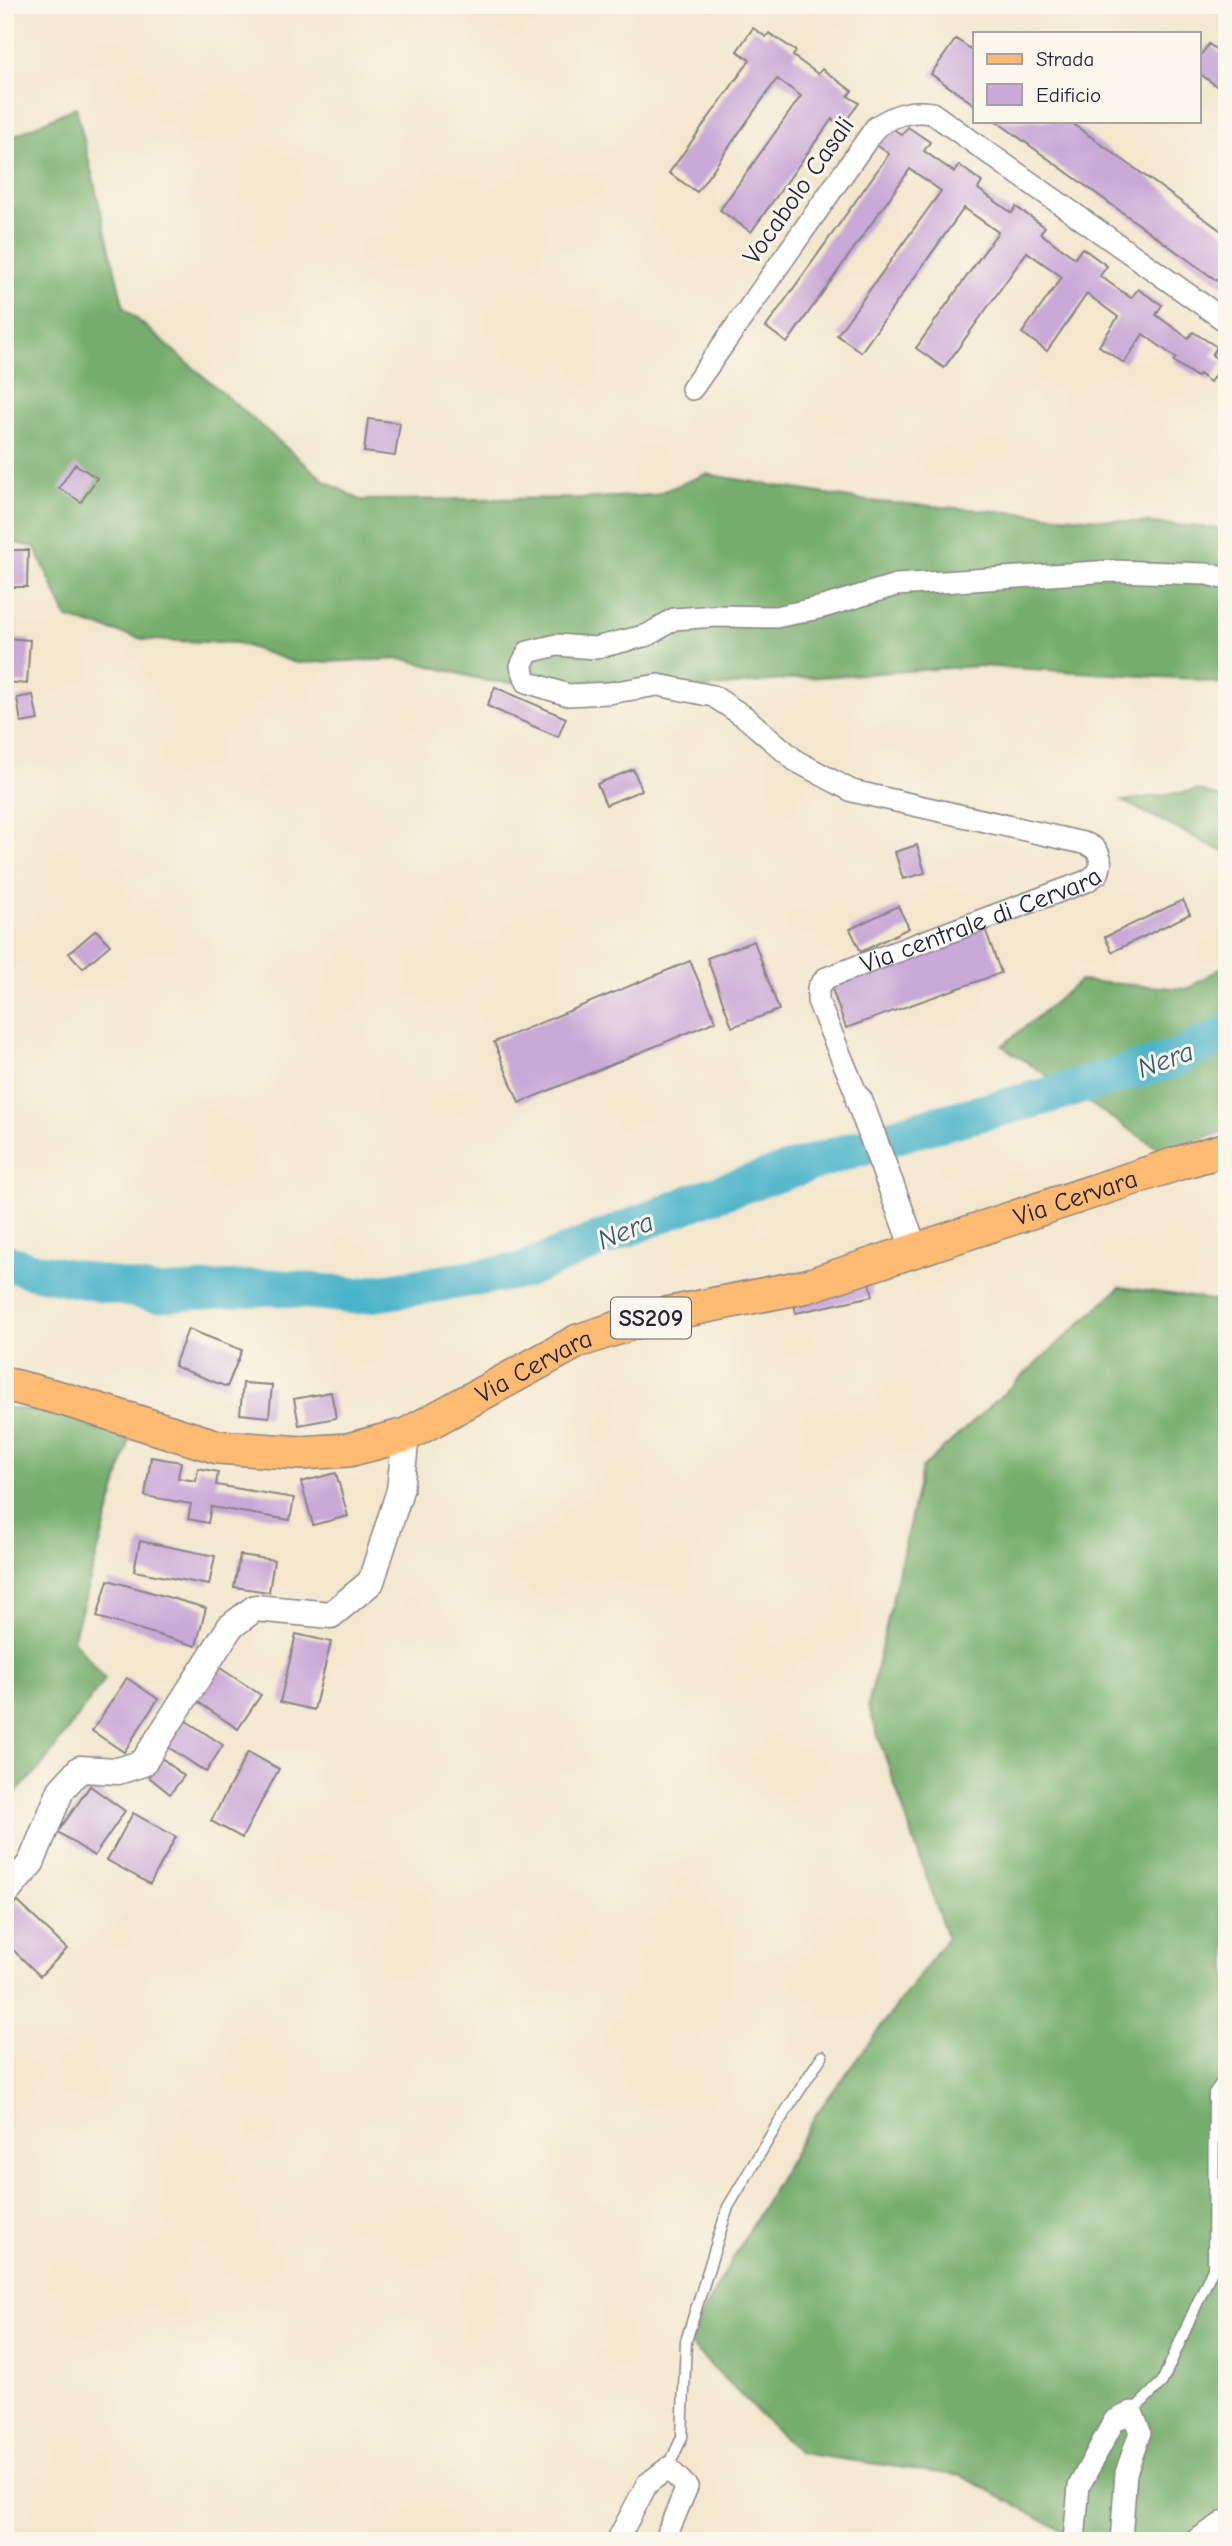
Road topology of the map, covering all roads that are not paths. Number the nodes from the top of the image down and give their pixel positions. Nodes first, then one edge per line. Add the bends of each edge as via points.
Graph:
1 (1227, 322) edge
2 (692, 389) dead end
3 (1227, 579) edge
4 (859, 1100) joint
5 (1227, 1149) edge
6 (915, 1251) junction
7 (5, 1384) edge
8 (406, 1435) junction
9 (5, 1894) edge
10 (822, 2056) dead end
11 (1227, 2075) edge
12 (1132, 2412) junction
13 (668, 2469) junction
14 (1227, 2520) edge
15 (617, 2541) edge
16 (664, 2541) edge
17 (1073, 2541) edge
18 (1121, 2541) edge
19 (1195, 2541) edge

1 - 2 street, Vocabolo Casali via 932,113 912,111 876,127
3 - 4 street, Via centrale di Cervara via 1112,570 896,586 776,617 674,619 648,635 595,648 557,645 528,652 521,666 527,682 568,695 658,685 713,696 796,761 852,791 1090,845 1099,854 1098,873 1087,881 826,978 818,988 818,1001
4 - 6 street, Via centrale di Cervara
5 - 6 main road, Via Cervara / SS209
6 - 8 main road, Via Cervara / SS209 via 807,1286 652,1317 578,1341
7 - 8 main road, Via Cervara / SS209 via 218,1447 302,1453 348,1450
8 - 9 street via 400,1490 371,1582 331,1615 254,1608 230,1627 143,1763 118,1771 80,1769 61,1790 31,1863
10 - 13 lane via 728,2207 686,2341 682,2437
11 - 12 lane via 1214,2093 1213,2268 1163,2382
12 - 17 street via 1114,2421 1079,2486
12 - 18 street via 1140,2432 1126,2473
13 - 15 street via 647,2484
13 - 16 street via 687,2487
14 - 19 street

